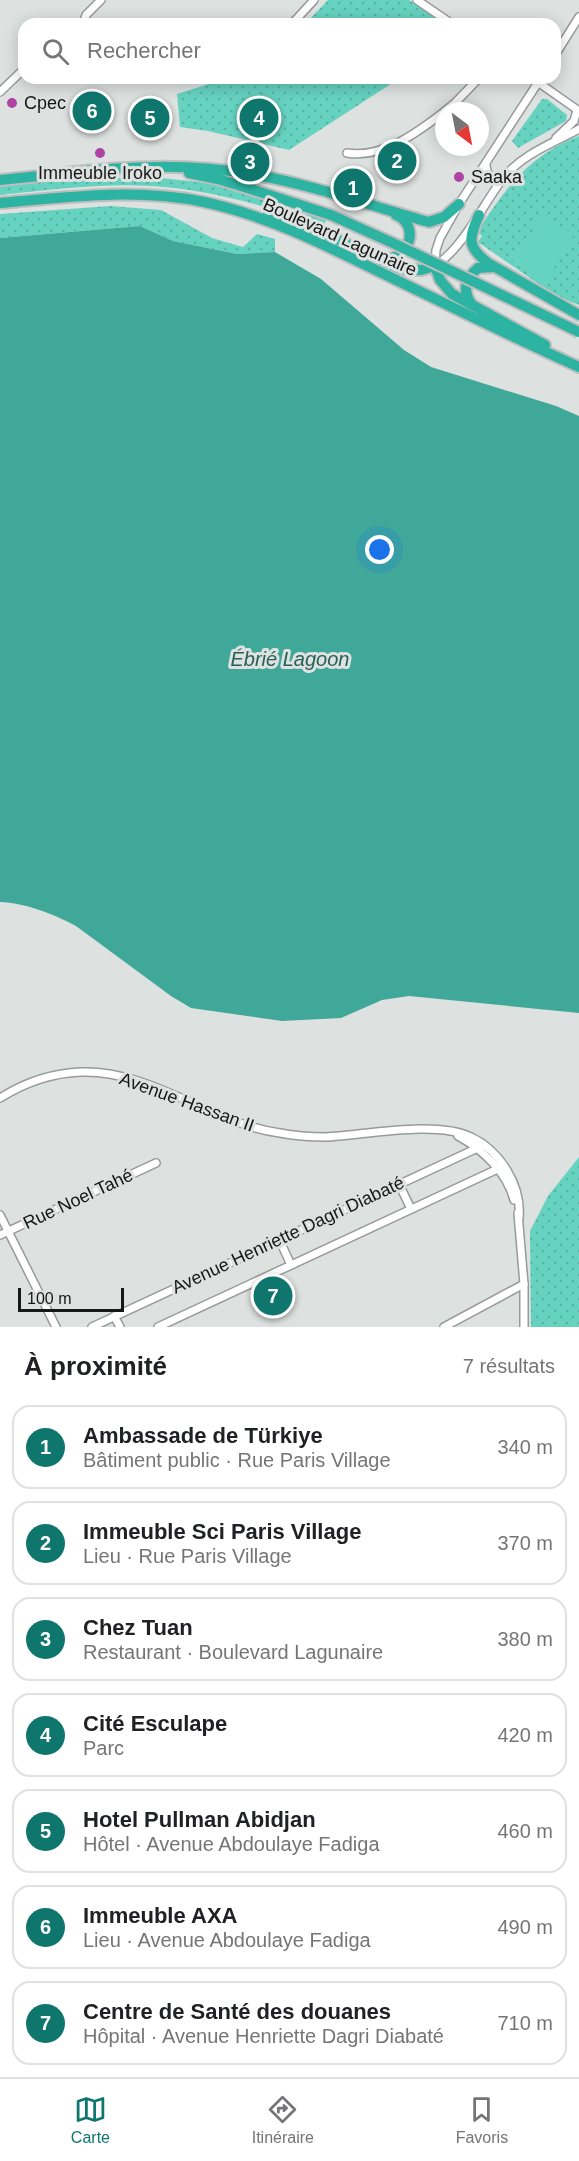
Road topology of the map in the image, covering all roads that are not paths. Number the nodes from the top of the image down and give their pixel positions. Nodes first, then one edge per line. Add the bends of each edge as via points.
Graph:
1 (101, 0) edge
2 (314, 0) edge
3 (417, 0) edge
4 (579, 17) edge
5 (85, 18) edge
6 (298, 18) edge
7 (443, 18) edge
8 (561, 46) edge
9 (18, 75) edge
10 (472, 84) edge
11 (534, 84) edge
12 (544, 84) edge
13 (0, 92) edge
14 (456, 102) edge
15 (578, 110) edge
16 (435, 118) edge
17 (579, 129) edge
18 (545, 147) junction
19 (347, 153) dead end
20 (486, 164) junction
21 (64, 173) junction
22 (504, 178) junction
23 (0, 180) edge
24 (0, 203) edge
25 (459, 204) junction
26 (385, 210) junction
27 (254, 215) junction
28 (479, 215) junction
29 (378, 260) junction
30 (435, 266) junction
31 (495, 267) junction
32 (472, 305) junction
33 (579, 315) edge
34 (579, 332) edge
35 (577, 366) edge
36 (0, 1098) edge
37 (481, 1146) junction
38 (156, 1163) dead end
39 (501, 1167) junction
40 (399, 1184) junction
41 (411, 1209) junction
42 (0, 1215) edge
43 (8, 1231) junction
44 (0, 1235) edge
45 (279, 1239) junction
46 (291, 1265) junction
47 (524, 1284) junction
48 (114, 1316) junction
49 (56, 1327) edge
50 (92, 1327) edge
51 (120, 1327) edge
52 (158, 1327) edge
53 (444, 1327) edge
54 (524, 1327) edge

1 - 5 street
2 - 6 street
3 - 7 street
4 - 8 street
9 - 13 street
10 - 14 street
11 - 20 street
12 - 15 street
15 - 18 street via 574,121
16 - 19 street via 389,146 357,155
17 - 18 street
18 - 22 street via 524,159
20 - 22 street via 491,177
20 - 25 street
21 - 23 highway, Boulevard Lagunaire
21 - 26 highway via 146,166 222,170 258,175
21 - 34 highway, Boulevard Lagunaire, bridge via 151,171 218,178 331,215
22 - 28 street
24 - 27 highway, Boulevard Lagunaire via 151,195 204,202
25 - 26 highway via 444,217 429,222
25 - 30 street via 437,244
26 - 29 highway via 402,218 408,227 409,241 397,258
27 - 29 highway via 297,222
27 - 35 highway, Boulevard Lagunaire
28 - 30 street
28 - 31 highway via 471,244 476,254
29 - 30 highway via 411,271
30 - 32 highway via 445,287
31 - 32 highway via 478,268 468,279 466,292
31 - 33 highway
32 - 35 highway
36 - 37 street, Avenue Hassan II via 56,1075 107,1073 163,1089 234,1121 278,1133 325,1137 450,1131
37 - 39 street, Avenue Hassan II
37 - 40 street, Avenue Henriette Dagri Diabaté
38 - 43 street, Rue Noel Tahé
39 - 41 street, Avenue Henriette Dagri Diabaté
39 - 47 street, Avenue Hassan II via 519,1218
40 - 41 street
40 - 45 street, Avenue Henriette Dagri Diabaté
41 - 46 street, Avenue Henriette Dagri Diabaté
42 - 43 street
43 - 44 street, Rue Noel Tahé
43 - 49 street
45 - 46 street
45 - 48 street, Avenue Henriette Dagri Diabaté
46 - 52 street, Avenue Henriette Dagri Diabaté
47 - 53 street
47 - 54 street, Avenue Hassan II
48 - 50 street, Avenue Henriette Dagri Diabaté
48 - 51 street

